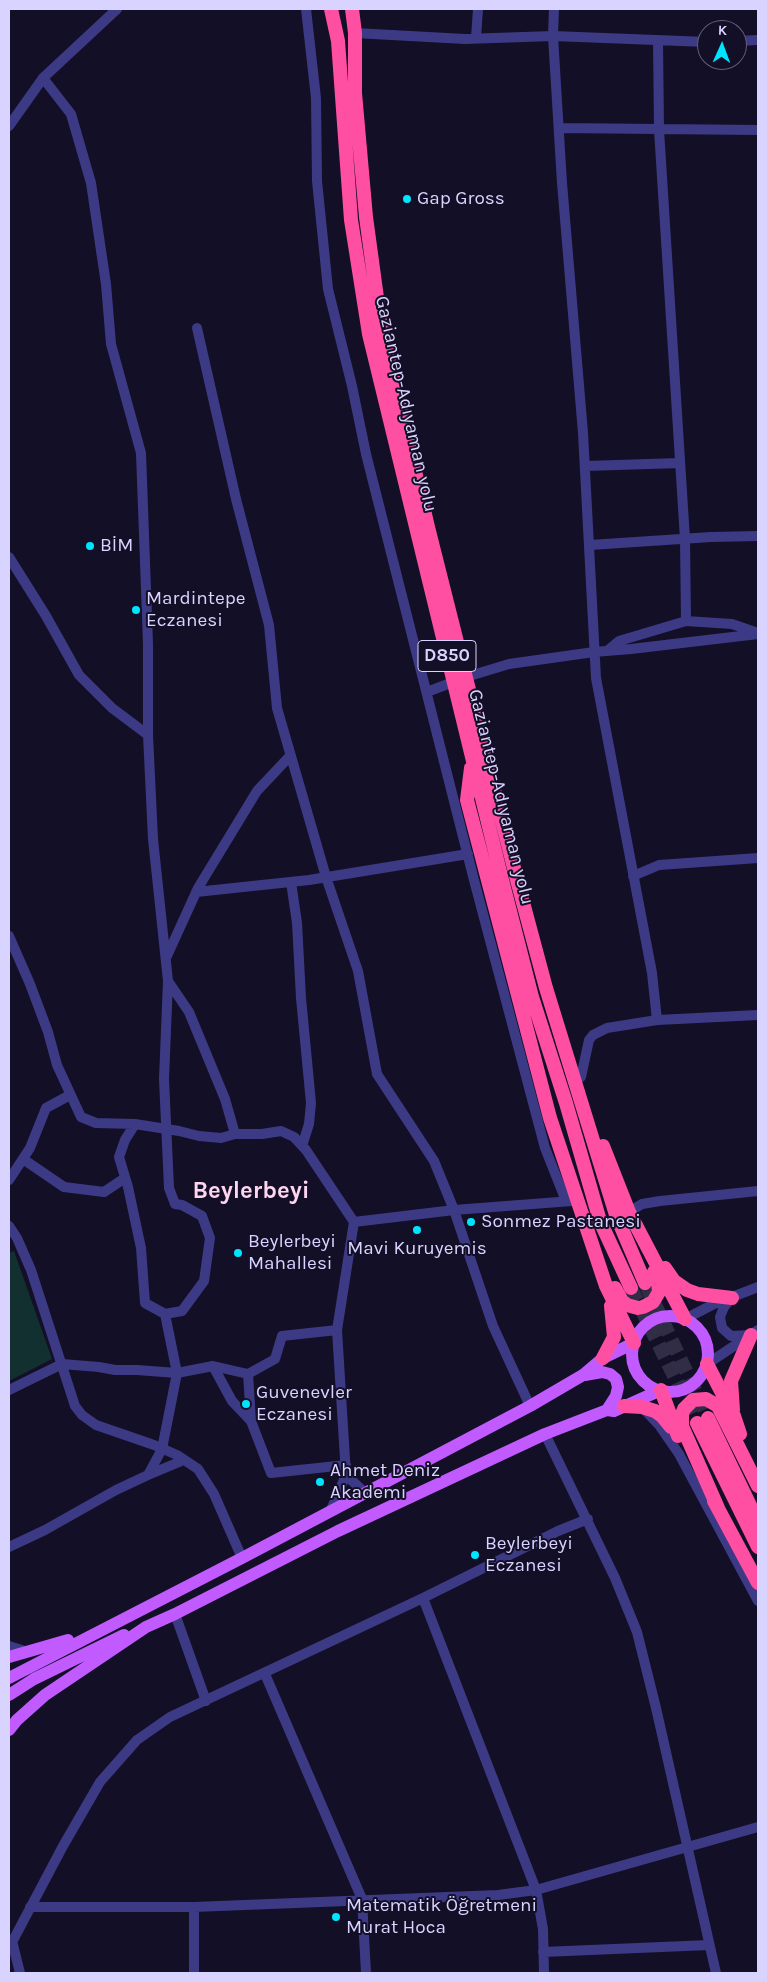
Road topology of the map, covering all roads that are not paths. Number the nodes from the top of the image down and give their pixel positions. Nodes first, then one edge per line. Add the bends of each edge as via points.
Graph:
1 (117, 9) edge
2 (306, 9) edge
3 (331, 9) edge
4 (352, 9) edge
5 (478, 9) edge
6 (554, 9) edge
7 (355, 33) junction
8 (553, 36) junction
9 (476, 38) junction
10 (658, 41) junction
11 (697, 42) edge
12 (43, 78) junction
13 (9, 126) edge
14 (559, 128) junction
15 (659, 130) junction
16 (758, 130) edge
17 (197, 328) dead end
18 (680, 463) junction
19 (586, 466) junction
20 (758, 536) edge
21 (685, 539) junction
22 (590, 545) junction
23 (9, 557) edge
24 (686, 621) junction
25 (758, 634) edge
26 (606, 651) junction
27 (594, 652) junction
28 (460, 679) junction
29 (427, 692) junction
30 (148, 735) junction
31 (484, 748) junction
32 (290, 756) junction
33 (472, 760) junction
34 (468, 854) junction
35 (758, 858) edge
36 (633, 876) junction
37 (326, 877) junction
38 (291, 882) junction
39 (196, 892) junction
40 (9, 936) edge
41 (166, 957) junction
42 (168, 981) junction
43 (758, 1015) edge
44 (657, 1020) junction
45 (580, 1078) junction
46 (70, 1094) junction
47 (134, 1124) junction
48 (166, 1128) junction
49 (235, 1134) junction
50 (302, 1146) junction
51 (23, 1159) junction
52 (125, 1178) junction
53 (9, 1180) edge
54 (758, 1191) edge
55 (572, 1201) junction
56 (454, 1210) junction
57 (628, 1212) junction
58 (354, 1222) junction
59 (585, 1224) junction
60 (9, 1226) edge
61 (637, 1226) junction
62 (645, 1283) tunnel mouth
63 (606, 1286) junction
64 (758, 1287) edge
65 (631, 1288) tunnel mouth
66 (732, 1298) junction
67 (165, 1314) junction
68 (685, 1319) junction
69 (337, 1330) junction
70 (755, 1333) edge
71 (634, 1343) junction
72 (603, 1358) junction
73 (62, 1364) junction
74 (707, 1364) junction
75 (213, 1366) junction
76 (177, 1373) junction
77 (248, 1374) junction
78 (583, 1375) junction
79 (9, 1390) edge
80 (661, 1390) junction
81 (530, 1406) junction
82 (624, 1406) junction
83 (642, 1407) junction
84 (607, 1410) junction
85 (734, 1416) junction
86 (251, 1421) junction
87 (545, 1434) junction
88 (680, 1441) junction
89 (162, 1449) junction
90 (184, 1460) junction
91 (346, 1470) junction
92 (148, 1475) junction
93 (758, 1485) edge
94 (365, 1494) junction
95 (718, 1508) junction
96 (330, 1512) junction
97 (588, 1519) junction
98 (758, 1522) edge
99 (9, 1547) edge
100 (758, 1547) edge
101 (242, 1558) junction
102 (758, 1583) edge
103 (423, 1598) junction
104 (758, 1602) edge
105 (175, 1614) junction
106 (146, 1626) junction
107 (99, 1631) junction
108 (9, 1646) edge
109 (28, 1652) junction
110 (9, 1657) edge
111 (265, 1674) junction
112 (9, 1678) edge
113 (9, 1695) edge
114 (206, 1701) junction
115 (9, 1730) edge
116 (758, 1827) edge
117 (687, 1848) junction
118 (536, 1890) junction
119 (362, 1899) junction
120 (30, 1907) junction
121 (194, 1907) junction
122 (10, 1945) edge
123 (709, 1945) junction
124 (543, 1952) junction
125 (20, 1973) edge
126 (194, 1973) edge
127 (366, 1973) edge
128 (544, 1973) edge
129 (716, 1973) edge

1 - 12 street
2 - 29 street via 316,98 318,181 328,289 368,464
3 - 28 highway, Gaziantep-Adıyaman yolu / D850 via 338,41 351,220 369,334
4 - 7 highway, Gaziantep-Adıyaman yolu / D850
5 - 9 street
6 - 8 street
7 - 9 street
7 - 28 highway, Gaziantep-Adıyaman yolu / D850 via 360,156 380,320
8 - 9 street
8 - 10 street
8 - 14 street
10 - 11 street
10 - 15 street
12 - 13 street
12 - 30 street via 71,114 91,183 111,344 141,453
14 - 15 street
14 - 19 street
15 - 16 street
15 - 18 street
17 - 32 street via 269,625 277,708
18 - 19 street
18 - 21 street
19 - 22 street
20 - 21 street
21 - 22 street
21 - 24 street
22 - 27 street
23 - 30 street via 79,675 112,708
24 - 25 street via 732,624
24 - 26 street via 619,641
25 - 26 street
26 - 27 street
27 - 28 street via 509,664
27 - 36 street
28 - 29 street
28 - 31 highway, Gaziantep-Adıyaman yolu / D850
28 - 33 highway, Gaziantep-Adıyaman yolu / D850
29 - 34 street
30 - 41 street via 153,839
31 - 45 highway via 498,769
31 - 62 highway, Gaziantep-Adıyaman yolu / D850 via 578,1097 616,1215
32 - 37 street
32 - 39 street via 256,791
33 - 55 highway via 467,800
33 - 65 highway, Gaziantep-Adıyaman yolu / D850 via 532,997 600,1221
34 - 37 street
34 - 55 street via 545,1148
35 - 36 street via 659,865
36 - 44 street via 652,973
37 - 38 street
37 - 56 street via 358,971 377,1074 434,1161
38 - 39 street
38 - 50 street via 300,949 310,1103 309,1124
39 - 41 street
40 - 46 street
41 - 42 street
42 - 48 street via 164,1079
42 - 49 street via 189,1012 225,1099
43 - 44 street
44 - 45 street via 607,1028 593,1035
45 - 57 highway via 593,1122
46 - 47 street via 81,1117 96,1123
46 - 51 street via 46,1108
47 - 48 street
47 - 52 street via 119,1157
48 - 49 street via 221,1138
48 - 67 street via 169,1188 175,1204 202,1216 210,1238 204,1281 182,1310
49 - 50 street via 281,1131 294,1137
50 - 58 street
51 - 52 street via 64,1187 104,1192
51 - 53 street
52 - 67 street via 141,1248 145,1303
54 - 57 street via 660,1201 642,1204
55 - 56 street
55 - 59 highway
56 - 58 street
56 - 81 street via 493,1326
57 - 59 highway via 659,1286 653,1302 643,1307 632,1307 622,1301
57 - 61 highway
58 - 69 street
59 - 63 highway
60 - 73 street via 31,1270
61 - 66 highway via 674,1281 698,1294
61 - 68 highway
63 - 71 highway
63 - 72 highway via 614,1337
64 - 66 street
66 - 68 street
66 - 70 street via 720,1317 722,1328 731,1336
67 - 76 street
68 - 71 main road via 670,1316 655,1319 642,1328
68 - 74 main road via 705,1337
69 - 77 street via 282,1336 275,1359
69 - 91 street
70 - 74 street
70 - 85 highway via 731,1381
71 - 72 main road
71 - 80 main road via 632,1358 637,1372 647,1384
72 - 78 main road
73 - 76 street
73 - 79 street
73 - 89 street via 75,1406 82,1415 96,1425
74 - 80 main road via 699,1378 686,1388
74 - 85 highway
75 - 76 street
75 - 77 street
75 - 86 street via 232,1402
76 - 89 street
77 - 86 street
78 - 81 main road
78 - 84 main road via 602,1372 616,1379 616,1396
80 - 82 main road
80 - 88 highway
81 - 94 main road
82 - 83 highway
82 - 84 main road via 614,1411
83 - 88 highway via 662,1416
83 - 104 street via 679,1454
84 - 87 main road
85 - 93 highway
86 - 91 street via 271,1473
87 - 97 street
87 - 105 main road via 338,1531
88 - 95 highway
89 - 90 street
89 - 92 street
90 - 92 street
90 - 101 street via 198,1469 214,1494
91 - 94 street
91 - 96 street
92 - 99 street
93 - 95 highway via 718,1406 706,1399 693,1400 684,1409 682,1426
94 - 96 main road
95 - 102 highway
96 - 101 main road
97 - 103 street
97 - 117 street via 637,1632
98 - 100 highway via 703,1421
101 - 107 main road
103 - 111 street
103 - 118 street
105 - 106 main road
105 - 114 street
106 - 113 main road via 107,1642
106 - 115 main road via 45,1696
107 - 109 main road
107 - 112 main road
108 - 109 street
109 - 110 main road
111 - 114 street
111 - 119 street
114 - 120 street via 170,1718 137,1740 100,1782
116 - 117 street
117 - 118 street
117 - 123 street
118 - 119 street via 498,1895
118 - 124 street via 543,1929
119 - 121 street
119 - 127 street
120 - 121 street
120 - 122 street
121 - 126 street
122 - 125 street
123 - 124 street
123 - 129 street
124 - 128 street

